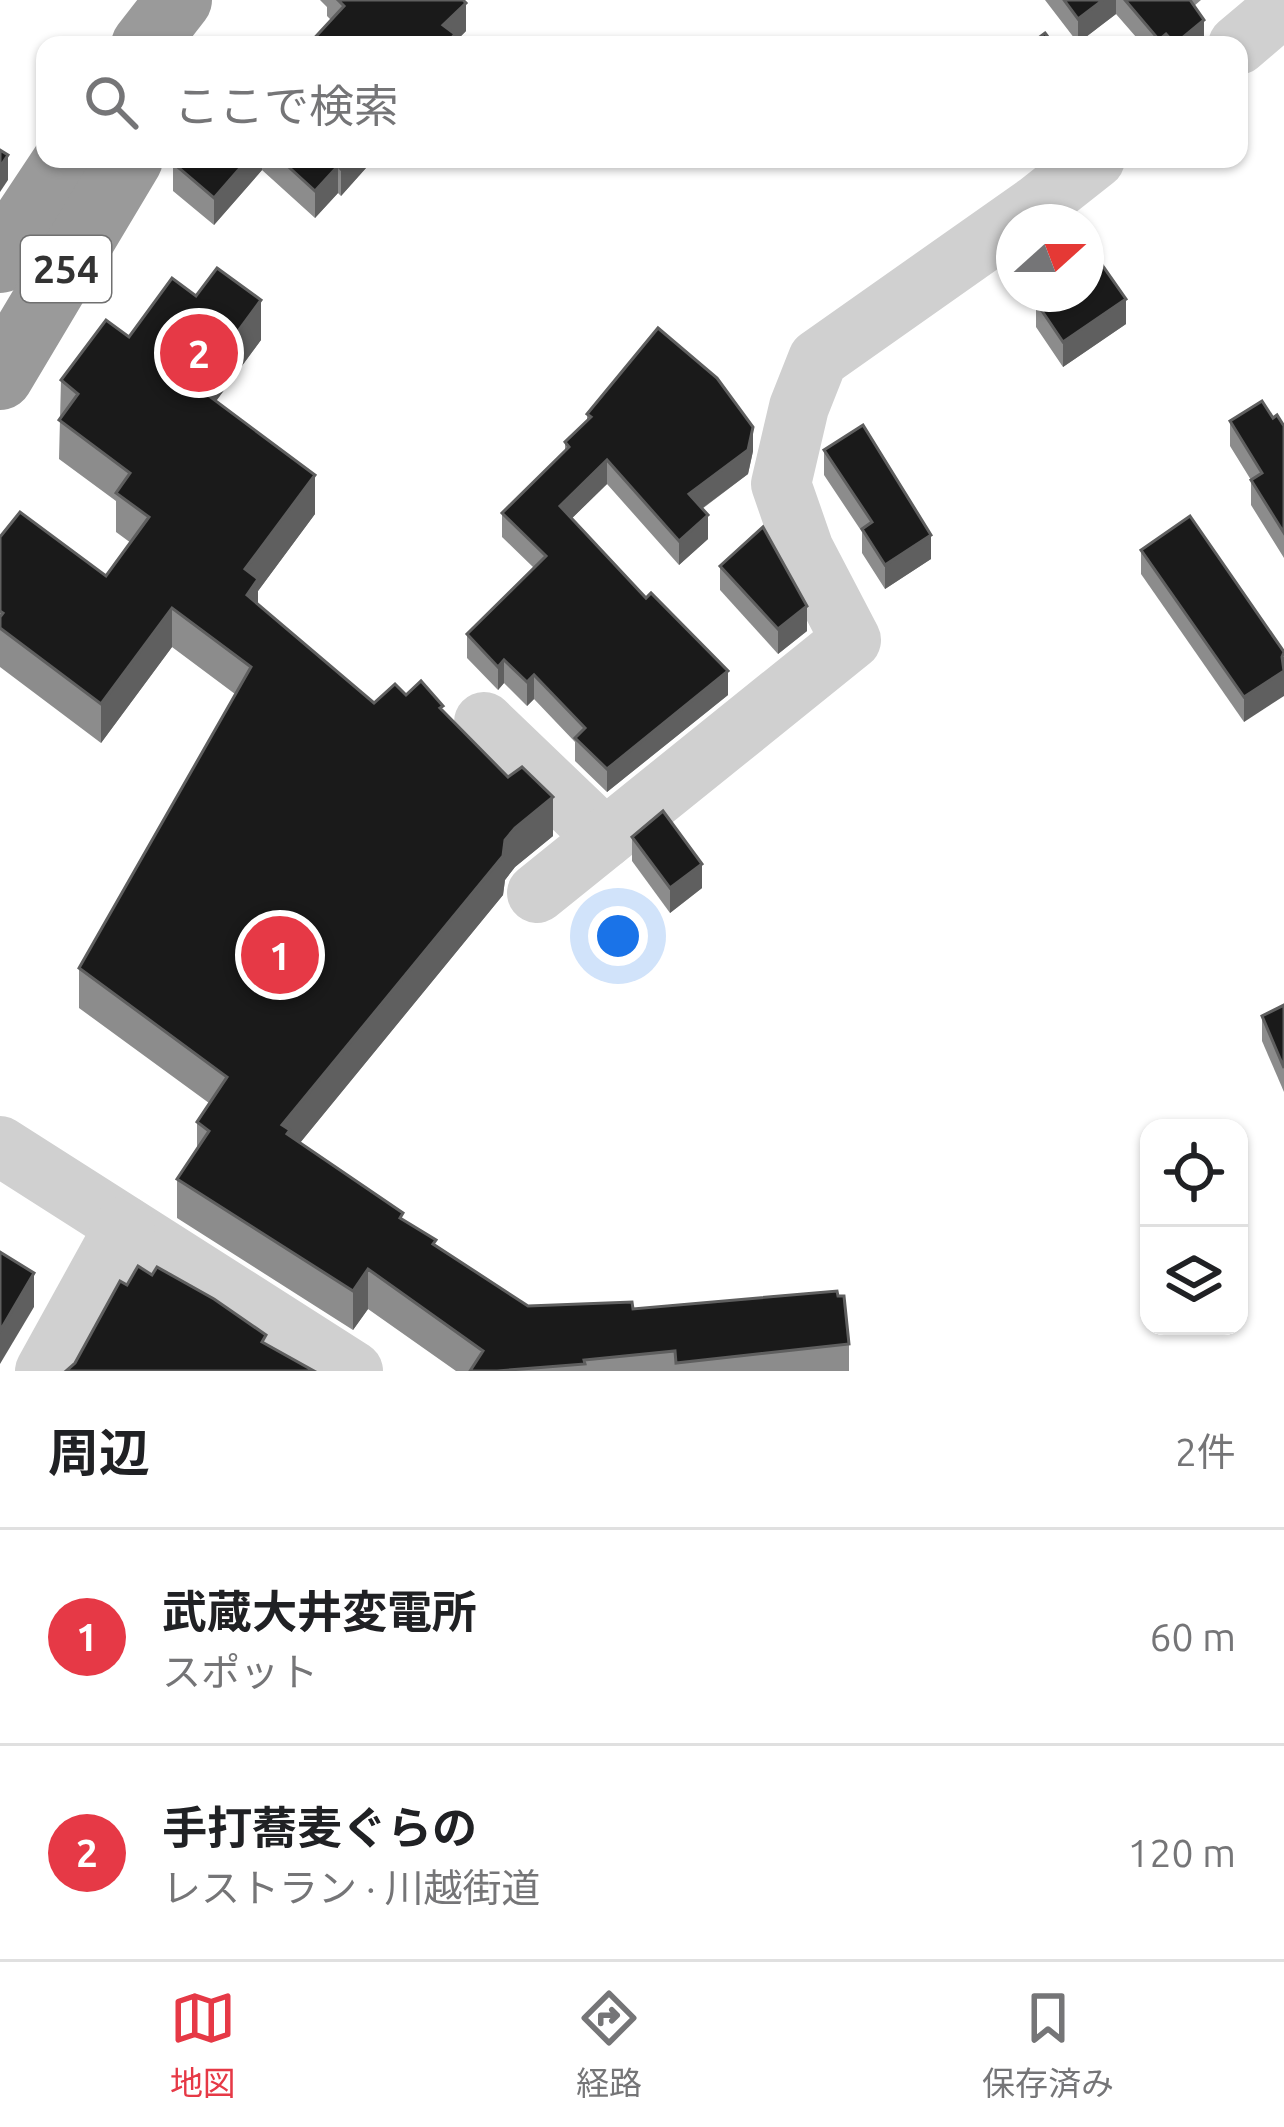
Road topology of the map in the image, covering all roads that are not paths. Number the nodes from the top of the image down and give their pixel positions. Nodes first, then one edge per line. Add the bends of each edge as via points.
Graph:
1 (179, 0) edge
2 (221, 0) edge
3 (1284, 6) edge
4 (151, 36) edge
5 (201, 36) edge
6 (1248, 37) edge
7 (61, 168) edge
8 (125, 168) edge
9 (1084, 168) edge
10 (0, 260) edge
11 (0, 377) edge
12 (484, 722) dead end
13 (604, 838) junction
14 (537, 893) dead end
15 (0, 1146) edge
16 (125, 1226) junction
17 (290, 1354) edge
18 (45, 1371) edge
19 (353, 1371) edge

1 - 4 highway
2 - 5 highway
3 - 6 street
7 - 10 highway, 254
8 - 11 highway, 254
9 - 13 street via 818,359 781,484 804,550 851,640
12 - 13 street
13 - 14 street
15 - 16 street
16 - 17 street
16 - 18 street
17 - 19 street

